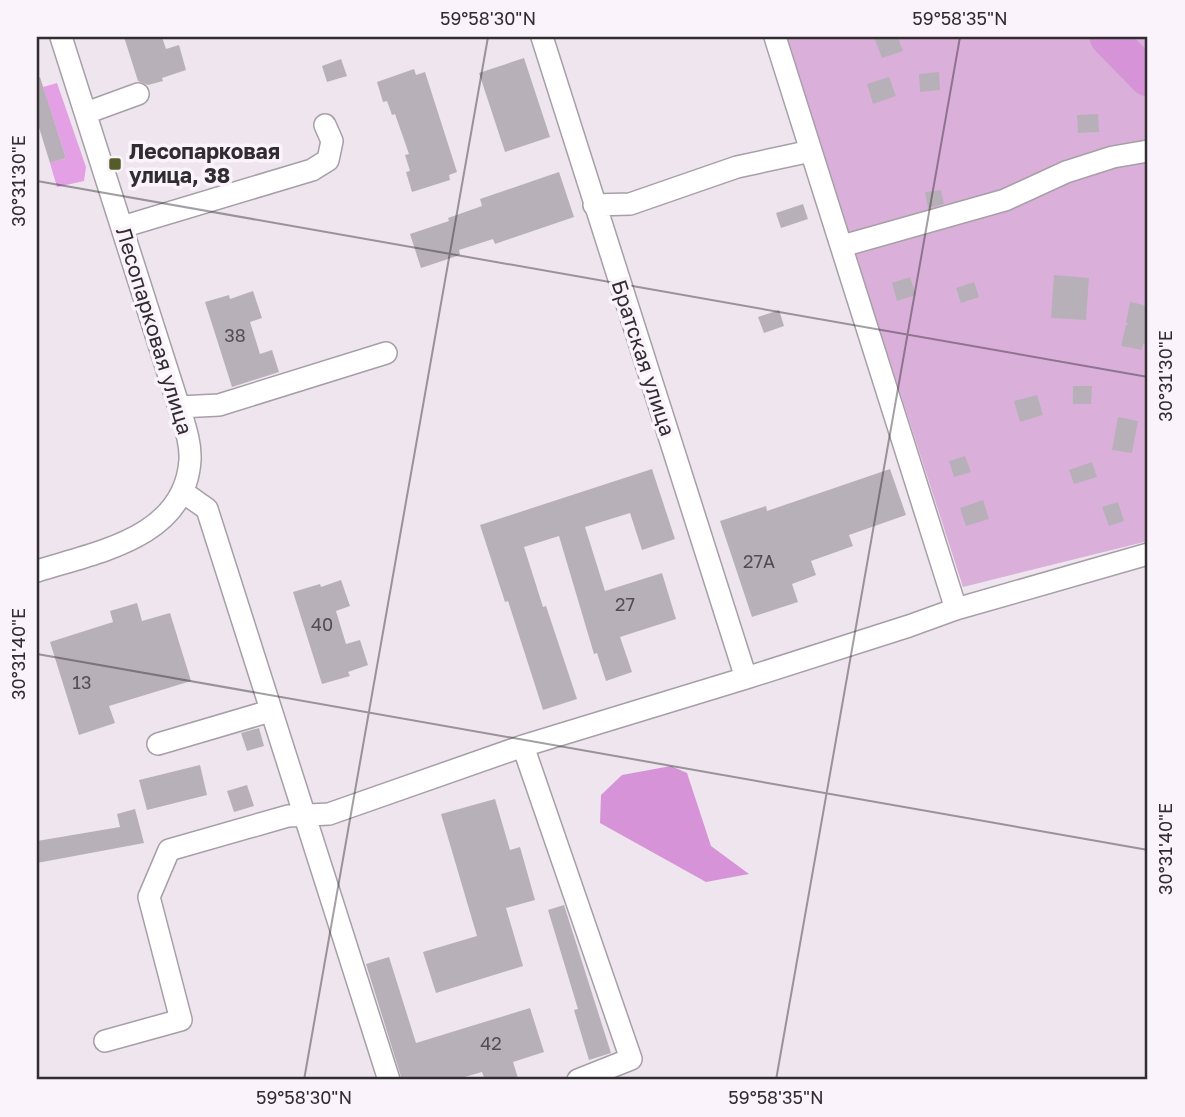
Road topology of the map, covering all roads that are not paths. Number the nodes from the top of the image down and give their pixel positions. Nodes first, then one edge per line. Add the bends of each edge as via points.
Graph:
1 (61, 37) edge
2 (542, 37) edge
3 (775, 37) edge
4 (138, 94) dead end
5 (86, 113) junction
6 (325, 125) dead end
7 (811, 151) junction
8 (1148, 151) edge
9 (594, 205) junction
10 (122, 227) junction
11 (842, 246) junction
12 (386, 353) dead end
13 (179, 407) junction
14 (183, 492) junction
15 (1148, 554) edge
16 (37, 571) edge
17 (956, 609) junction
18 (746, 678) junction
19 (270, 710) junction
20 (158, 744) dead end
21 (523, 746) junction
22 (304, 816) junction
23 (105, 1041) dead end
24 (389, 1080) edge
25 (578, 1080) edge

1 - 5 street, Лесопарковая улица
2 - 9 street, Братская улица
3 - 7 street
4 - 5 street
5 - 10 street, Лесопарковая улица
6 - 10 street via 332,141 327,160 312,170
7 - 9 street via 737,167 630,204
7 - 11 street
8 - 11 street via 1113,157 1005,200
9 - 18 street, Братская улица
10 - 13 street, Лесопарковая улица
11 - 17 street
12 - 13 street via 219,405
13 - 14 street, Лесопарковая улица via 190,458
14 - 16 street via 172,510 147,531
14 - 19 street via 207,509
15 - 17 street
17 - 18 street
18 - 21 street
19 - 20 street
19 - 22 street
21 - 22 street via 329,814
21 - 25 street via 631,1059
22 - 23 street via 288,816 169,850 149,897 181,1020
22 - 24 street

